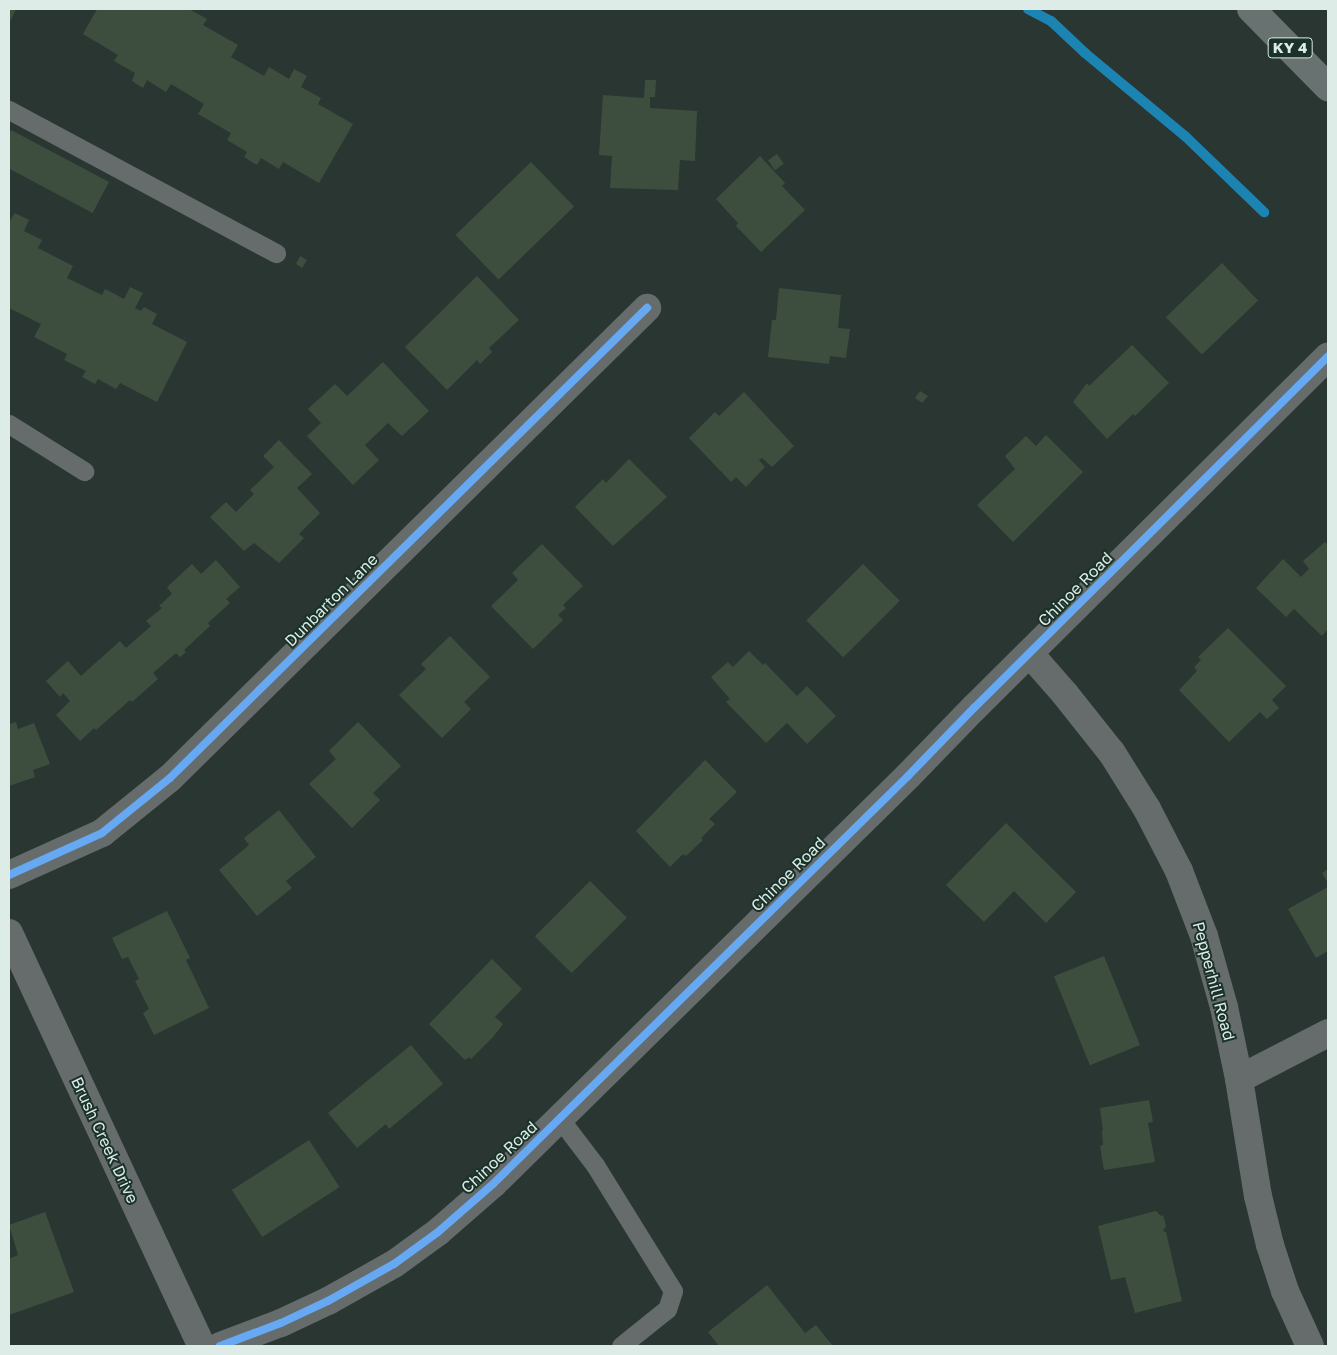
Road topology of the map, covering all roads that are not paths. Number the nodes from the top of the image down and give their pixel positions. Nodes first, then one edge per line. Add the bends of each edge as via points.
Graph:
1 (1251, 9) edge
2 (1328, 87) edge
3 (9, 110) edge
4 (276, 253) dead end
5 (647, 308) dead end
6 (1328, 357) edge
7 (9, 424) edge
8 (84, 471) dead end
9 (1030, 654) junction
10 (9, 875) edge
11 (9, 933) edge
12 (1328, 1033) edge
13 (1238, 1079) junction
14 (560, 1119) junction
15 (202, 1346) edge
16 (220, 1346) edge
17 (621, 1346) edge
18 (1310, 1346) edge

1 - 2 highway, KY 4
3 - 4 lane
5 - 10 street, Dunbarton Lane via 170,778 102,833
6 - 9 street, Chinoe Road
7 - 8 lane
9 - 13 street, Pepperhill Road via 1112,753 1147,809 1179,871 1204,936 1224,1007
9 - 14 street, Chinoe Road
11 - 15 street, Brush Creek Drive
12 - 13 street
13 - 18 street, Pepperhill Road via 1258,1196 1270,1245 1285,1291
14 - 16 street, Chinoe Road via 493,1184 438,1232 394,1264 328,1301
14 - 17 lane via 595,1164 673,1291 667,1309

